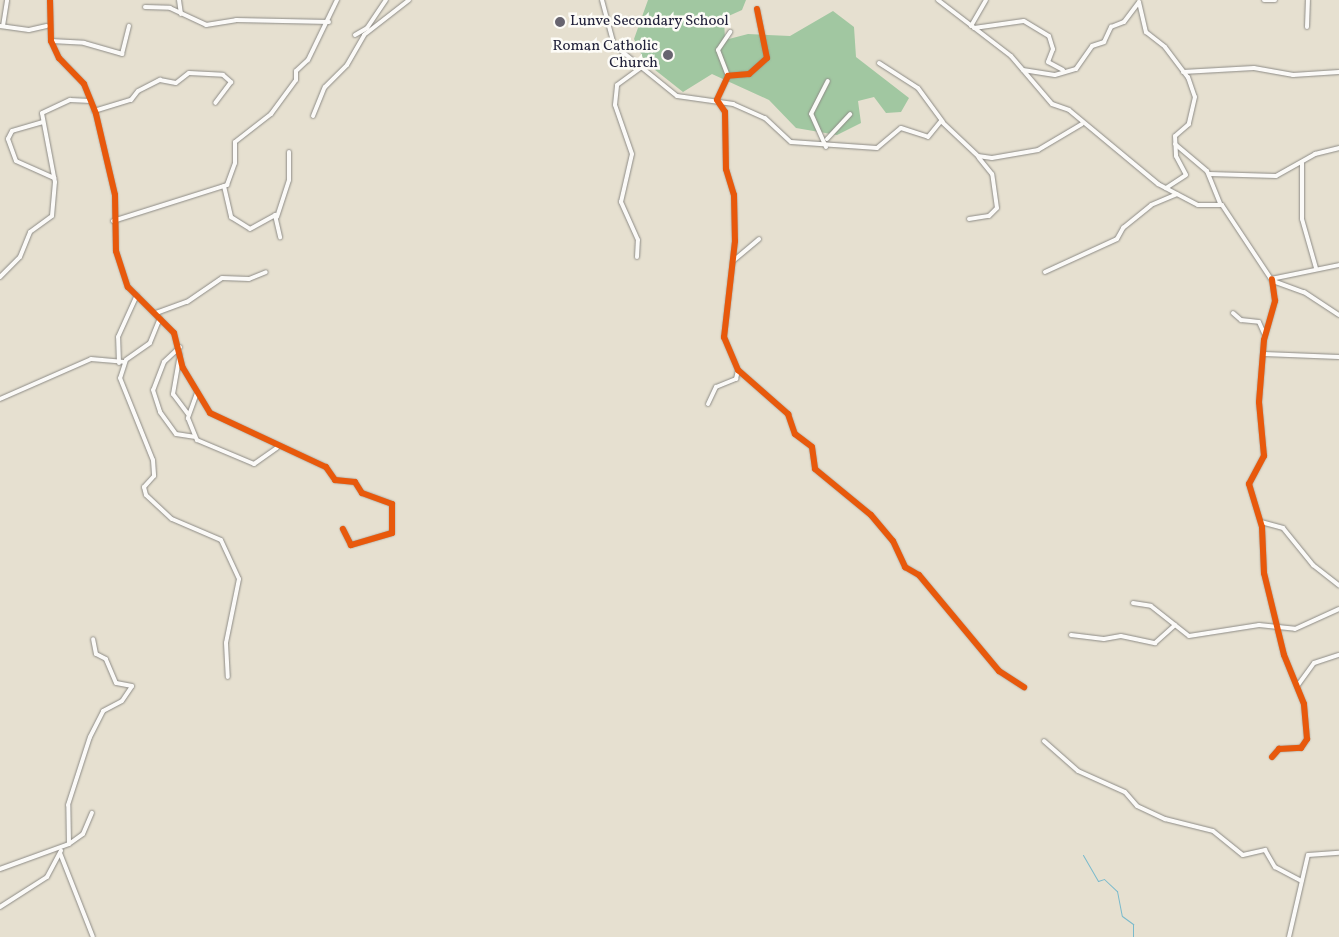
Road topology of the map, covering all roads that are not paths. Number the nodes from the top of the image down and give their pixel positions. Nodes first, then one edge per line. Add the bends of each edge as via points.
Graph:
1 (7, 0) edge
2 (50, 0) edge
3 (179, 0) edge
4 (337, 0) edge
5 (386, 0) edge
6 (409, 0) edge
7 (602, 0) edge
8 (938, 0) edge
9 (986, 0) edge
10 (1264, 0) edge
11 (1275, 0) edge
12 (1308, 0) edge
13 (1140, 1) edge
14 (145, 8) dead end
15 (756, 9) dead end
16 (181, 14) junction
17 (329, 22) junction
18 (1, 26) edge
19 (47, 26) junction
20 (129, 26) dead end
21 (1307, 26) dead end
22 (973, 27) junction
23 (730, 32) dead end
24 (355, 35) dead end
25 (51, 41) junction
26 (879, 63) dead end
27 (640, 68) junction
28 (1023, 70) junction
29 (1064, 70) junction
30 (1183, 72) junction
31 (1339, 72) edge
32 (728, 76) junction
33 (828, 81) dead end
34 (717, 100) junction
35 (91, 102) junction
36 (215, 103) dead end
37 (94, 111) junction
38 (850, 114) dead end
39 (313, 116) dead end
40 (43, 122) junction
41 (943, 122) junction
42 (1082, 124) junction
43 (827, 139) junction
44 (1175, 144) junction
45 (826, 147) junction
46 (1339, 148) edge
47 (289, 152) dead end
48 (978, 156) junction
49 (1302, 163) junction
50 (1209, 174) junction
51 (54, 178) junction
52 (224, 186) junction
53 (1166, 188) junction
54 (1177, 194) junction
55 (1220, 204) junction
56 (277, 217) junction
57 (969, 219) dead end
58 (113, 221) junction
59 (280, 237) dead end
60 (759, 239) dead end
61 (637, 257) dead end
62 (733, 261) junction
63 (1339, 265) edge
64 (1316, 268) junction
65 (266, 272) dead end
66 (1045, 272) dead end
67 (0, 277) edge
68 (1272, 280) junction
69 (137, 295) junction
70 (156, 313) junction
71 (1233, 313) dead end
72 (1339, 315) edge
73 (160, 318) junction
74 (1265, 336) junction
75 (180, 350) junction
76 (1264, 354) junction
77 (1339, 356) edge
78 (119, 362) junction
79 (124, 362) junction
80 (122, 367) junction
81 (738, 370) junction
82 (197, 393) junction
83 (0, 399) edge
84 (708, 404) dead end
85 (188, 414) junction
86 (194, 437) junction
87 (277, 448) junction
88 (1260, 522) junction
89 (343, 529) dead end
90 (1339, 585) edge
91 (1133, 603) dead end
92 (1339, 609) edge
93 (1175, 625) junction
94 (1279, 626) junction
95 (1071, 635) dead end
96 (93, 639) dead end
97 (1339, 655) edge
98 (228, 677) dead end
99 (1298, 685) junction
100 (1024, 687) dead end
101 (1044, 741) dead end
102 (1272, 757) dead end
103 (92, 813) dead end
104 (69, 844) junction
105 (61, 850) junction
106 (1339, 854) edge
107 (0, 869) edge
108 (1301, 882) junction
109 (0, 907) edge
110 (93, 937) edge
111 (1289, 937) edge

1 - 18 street
2 - 19 street
3 - 16 street
4 - 17 street
5 - 24 street via 367,28
6 - 39 street via 364,35 347,65 325,87
7 - 27 street via 611,41
8 - 22 street
9 - 22 street
10 - 11 street
12 - 21 street
13 - 29 street via 1125,20 1111,26 1104,42 1092,46 1079,67
13 - 30 street via 1146,32 1165,46
14 - 16 street
15 - 32 street via 766,60 749,74
16 - 17 street via 206,24 236,20
17 - 52 street via 271,114 235,142 235,163
18 - 19 street via 29,30
19 - 25 street
20 - 25 street via 122,54 84,43
22 - 28 street
22 - 29 street via 1022,20 1049,36 1053,49 1048,62
23 - 32 street via 718,50
25 - 35 street
26 - 41 street via 918,88
27 - 34 street via 677,96
27 - 61 street via 617,84 615,105 619,127 632,154 621,202 638,240
28 - 29 street via 1053,75
28 - 42 street via 1035,88
30 - 31 street via 1254,68 1294,75
30 - 44 street via 1194,92 1195,106 1187,127 1175,134
32 - 34 street
33 - 43 street via 811,114
34 - 45 street via 762,116 791,142
34 - 62 street via 725,112 726,170 734,195
35 - 37 street
35 - 40 street via 72,99 44,111
36 - 37 street via 231,82 223,75 189,73 176,83 160,80 138,91 131,100
37 - 58 street via 115,195
38 - 43 street
40 - 51 street
40 - 51 street via 12,131 8,139 15,160
41 - 45 street via 927,137 900,128 880,148
41 - 48 street
42 - 48 street via 1034,152
42 - 53 street
43 - 45 street
44 - 50 street
44 - 53 street via 1186,175
46 - 49 street
47 - 56 street via 289,180
48 - 57 street via 992,174 997,208 990,216
49 - 50 street via 1275,177 1239,172
49 - 64 street via 1302,219
50 - 55 street
51 - 67 street via 52,218 30,232 20,257
52 - 56 street via 230,216 246,229 270,216
52 - 58 street
53 - 54 street
54 - 55 street via 1200,205
54 - 66 street via 1151,205 1123,228 1117,240
55 - 68 street
56 - 59 street
58 - 69 street via 117,254 128,287
60 - 62 street
62 - 81 street via 724,335
63 - 64 street
64 - 68 street
65 - 70 street via 249,279 222,278 186,302
68 - 72 street via 1304,292
68 - 74 street via 1274,308
69 - 70 street
69 - 78 street via 118,337
70 - 73 street
71 - 74 street via 1244,321 1259,322
73 - 75 street
73 - 79 street via 150,343
74 - 76 street
75 - 82 street via 182,368
75 - 85 street via 173,394
75 - 86 street via 164,362 153,390 160,412 176,434
76 - 77 street
76 - 88 street via 1259,402 1264,456 1249,484
78 - 79 street
78 - 80 street
78 - 83 street via 90,360
79 - 80 street
80 - 98 street via 120,381 153,460 154,476 144,487 145,494 172,519 221,540 239,578 226,643
81 - 84 street via 736,379 716,387
81 - 100 street via 788,414 795,434 812,447 815,470 871,516 893,541 905,567 919,575 999,671
82 - 85 street
82 - 87 street via 207,410 224,422
85 - 86 street
86 - 87 street via 254,464
87 - 89 street via 326,467 335,480 355,482 362,493 392,504 392,533 351,545
88 - 90 street via 1283,527 1313,565
88 - 94 street via 1264,573
91 - 93 street via 1151,606
92 - 94 street via 1297,628
93 - 94 street via 1189,636 1225,628
93 - 95 street via 1153,643 1121,636 1104,640
94 - 99 street via 1284,655
96 - 104 street via 96,654 106,659 116,683 132,686 122,701 104,711 90,737 68,805
97 - 99 street via 1314,663
99 - 102 street via 1305,707 1307,741 1298,750 1280,749
101 - 108 street via 1072,768 1125,792 1137,806 1165,819 1213,831 1243,855 1265,850 1275,867
103 - 104 street via 82,834
104 - 105 street
105 - 107 street
105 - 109 street via 48,877
105 - 110 street
106 - 108 street via 1308,855
108 - 111 street

